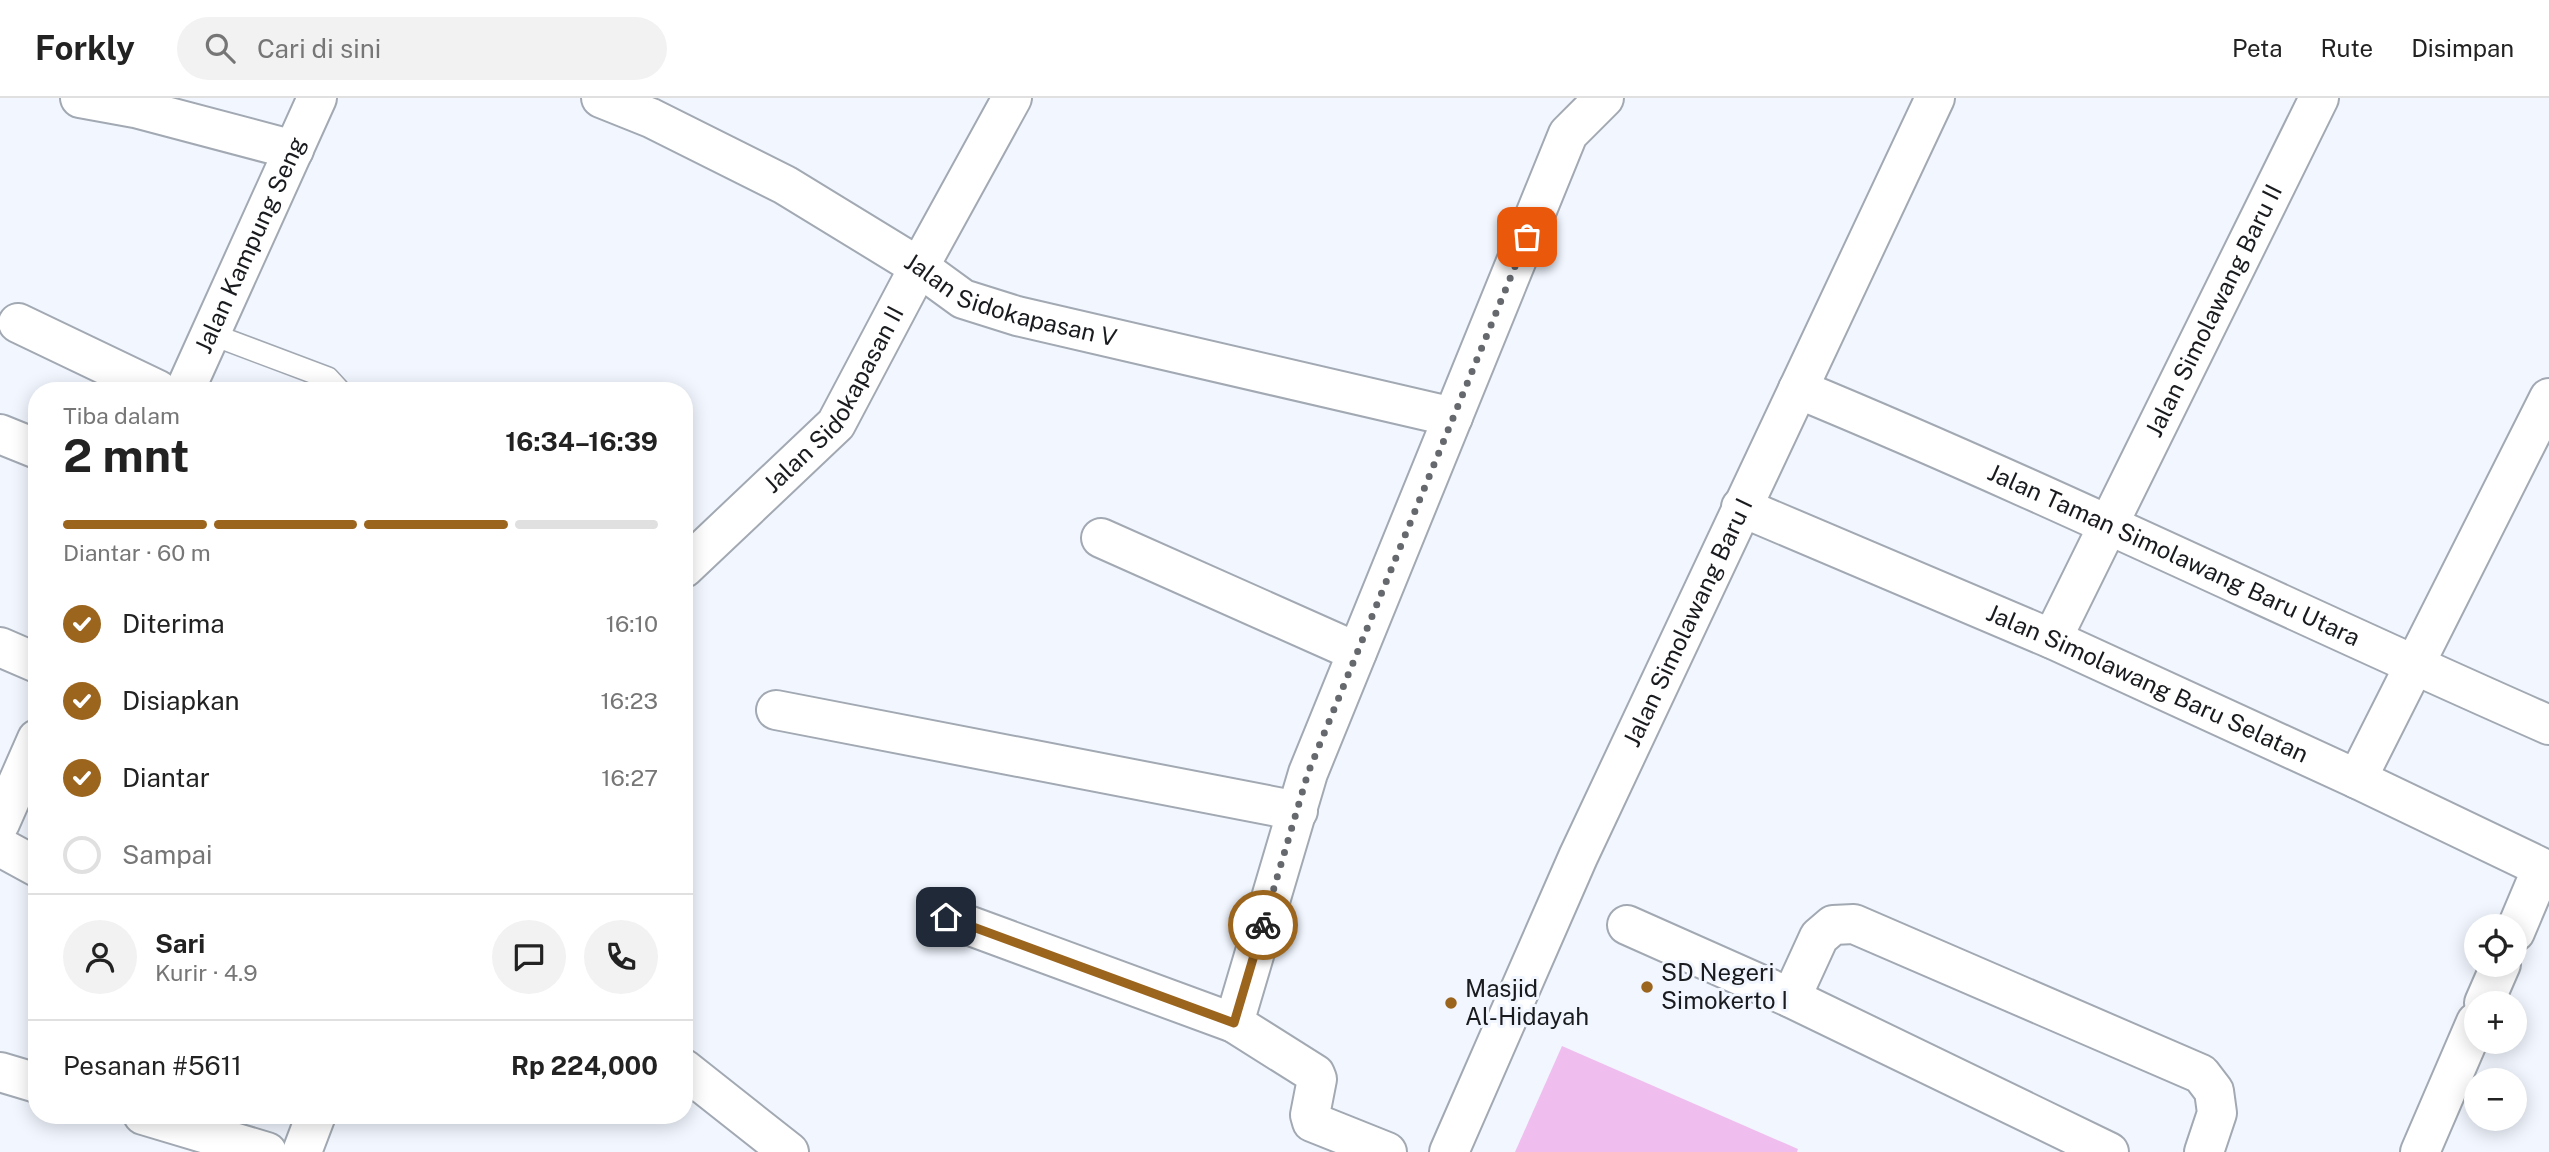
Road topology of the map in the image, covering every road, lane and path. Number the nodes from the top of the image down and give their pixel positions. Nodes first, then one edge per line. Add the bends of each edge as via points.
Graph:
1 (80, 98) edge
2 (317, 98) edge
3 (601, 98) edge
4 (1012, 98) edge
5 (1604, 98) edge
6 (1936, 98) edge
7 (2319, 98) edge
8 (294, 150) junction
9 (919, 267) junction
10 (18, 323) dead end
11 (211, 334) junction
12 (141, 382) edge
13 (189, 382) edge
14 (332, 382) edge
15 (1798, 389) junction
16 (2549, 398) edge
17 (1453, 417) junction
18 (0, 434) edge
19 (28, 445) edge
20 (1741, 507) junction
21 (2108, 524) junction
22 (1101, 538) dead end
23 (693, 559) edge
24 (2052, 639) junction
25 (0, 647) edge
26 (1357, 652) junction
27 (28, 659) edge
28 (2415, 666) junction
29 (776, 710) dead end
30 (2549, 725) edge
31 (28, 757) edge
32 (2357, 779) junction
33 (4, 805) edge
34 (1298, 811) junction
35 (0, 847) edge
36 (28, 862) edge
37 (2546, 870) edge
38 (2524, 914) edge
39 (946, 917) dead end
40 (1627, 925) dead end
41 (1791, 998) junction
42 (1234, 1023) junction
43 (2464, 1050) edge
44 (0, 1072) edge
45 (693, 1076) edge
46 (28, 1080) edge
47 (173, 1124) edge
48 (313, 1124) edge
49 (267, 1152) edge
50 (302, 1152) edge
51 (789, 1152) edge
52 (1387, 1152) edge
53 (1449, 1152) edge
54 (2109, 1152) edge
55 (2204, 1152) edge
56 (2420, 1152) edge

1 - 8 street
2 - 8 street, Jalan Kampung Seng
3 - 9 street, Jalan Sidokapasan V via 785,185
4 - 9 street, Jalan Sidokapasan II
5 - 17 street via 1568,134
6 - 15 street, Jalan Simolawang Baru I
7 - 21 street, Jalan Simolawang Baru II
8 - 11 street, Jalan Kampung Seng
9 - 17 street, Jalan Sidokapasan V via 963,299 1017,316
9 - 23 street, Jalan Sidokapasan II via 836,424
10 - 12 street
11 - 13 street, Jalan Kampung Seng
11 - 14 lane
15 - 20 street, Jalan Simolawang Baru I
15 - 21 street, Jalan Taman Simolawang Baru Utara
16 - 28 street
17 - 26 street
18 - 19 street
20 - 24 street, Jalan Simolawang Baru Selatan
20 - 53 street, Jalan Simolawang Baru I via 1577,857
21 - 24 street, Jalan Simolawang Baru II
21 - 28 street, Jalan Taman Simolawang Baru Utara
22 - 26 street
24 - 32 street, Jalan Simolawang Baru Selatan
25 - 27 street
26 - 34 street via 1308,773
28 - 30 street, Jalan Taman Simolawang Baru Utara
28 - 32 street
29 - 34 street
31 - 33 street
32 - 37 street, Jalan Simolawang Baru Selatan
34 - 42 street
35 - 36 street
37 - 38 street
39 - 42 street
40 - 41 street
41 - 54 street
41 - 55 street via 1819,937 1833,925 1854,924 2201,1074 2214,1091 2217,1113
42 - 52 street via 1315,1074 1312,1122
43 - 56 street
44 - 46 street
45 - 51 street
47 - 49 street
48 - 50 street

